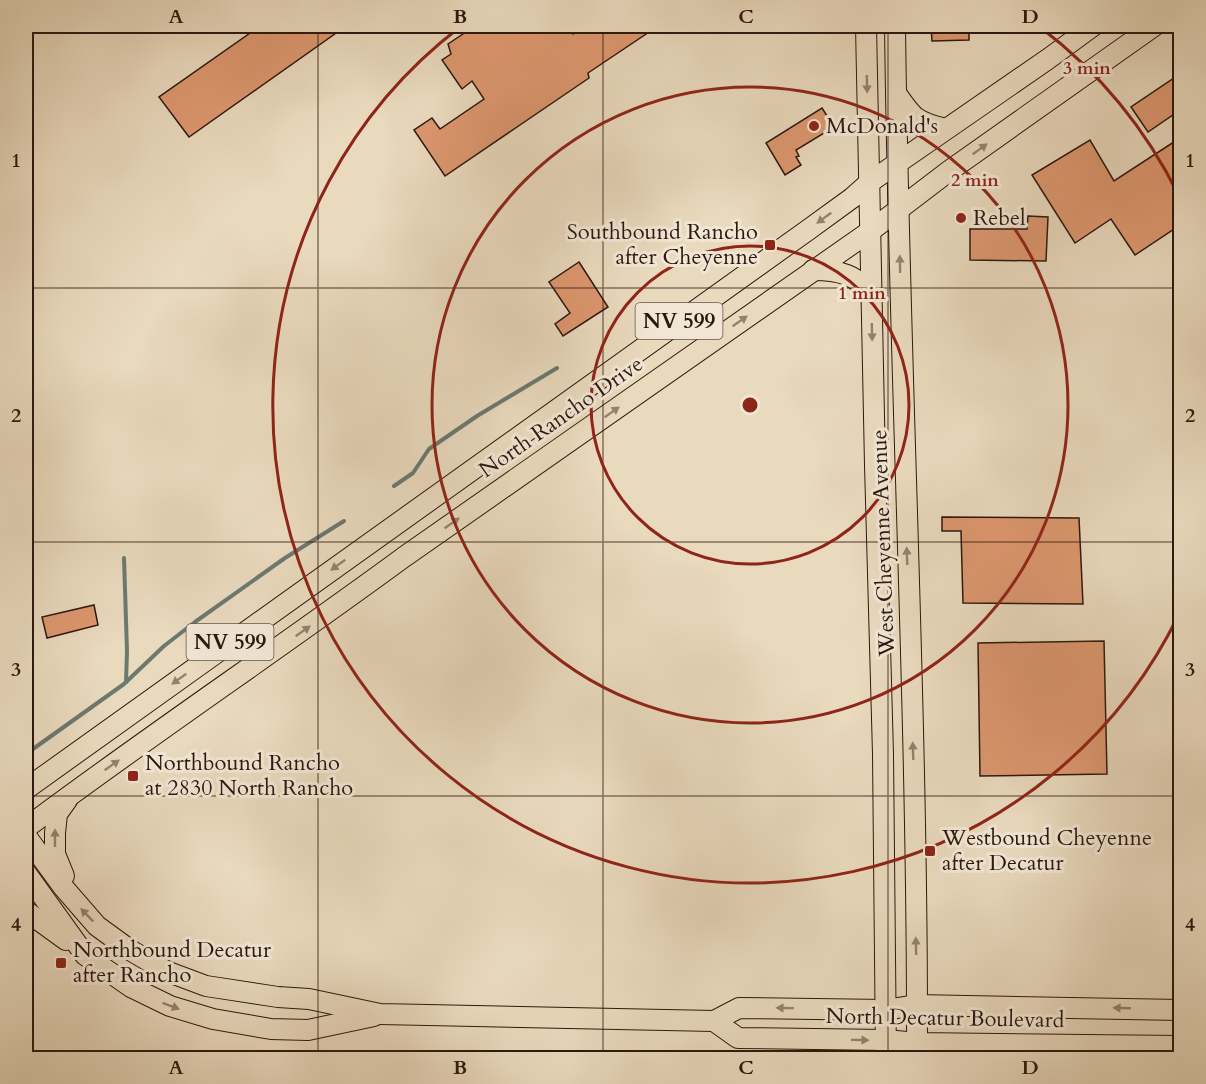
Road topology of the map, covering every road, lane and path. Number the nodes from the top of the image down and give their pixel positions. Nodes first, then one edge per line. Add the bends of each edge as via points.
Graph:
1 (866, 26) edge
2 (895, 26) edge
3 (1093, 26) edge
4 (1154, 26) edge
5 (896, 93) junction
6 (946, 129) junction
7 (897, 163) junction
8 (870, 182) junction
9 (899, 210) junction
10 (870, 232) junction
11 (813, 270) junction
12 (872, 298) junction
13 (385, 531) junction
14 (404, 557) junction
15 (26, 789) edge
16 (73, 792) junction
17 (26, 828) edge
18 (26, 836) edge
19 (26, 873) edge
20 (64, 888) junction
21 (26, 911) edge
22 (85, 955) junction
23 (916, 1005) junction
24 (885, 1010) junction
25 (1180, 1010) edge
26 (380, 1014) junction
27 (714, 1021) junction
28 (1180, 1046) edge
29 (886, 1049) edge
30 (917, 1051) edge

1 -> 8 main road, West Cheyenne Avenue
2 - 5 main road, West Cheyenne Avenue
3 - 6 main road, North Rancho Drive / NV 599
9 -> 4 main road, North Rancho Drive / NV 599
5 - 6 main road via 920,122
5 - 7 main road, West Cheyenne Avenue
6 - 7 main road, North Rancho Drive / NV 599
7 - 8 main road, North Rancho Drive / NV 599
7 - 9 main road, West Cheyenne Avenue
8 - 10 main road, West Cheyenne Avenue
8 -> 13 main road, North Rancho Drive / NV 599 via 817,224
9 - 10 main road, North Rancho Drive / NV 599
23 -> 9 main road, West Cheyenne Avenue
10 - 11 main road, North Rancho Drive / NV 599
10 - 12 main road, West Cheyenne Avenue
11 - 12 main road via 848,274 867,288
14 -> 11 main road, North Rancho Drive / NV 599
12 -> 24 main road, West Cheyenne Avenue
13 - 14 main road
13 -> 15 main road, North Rancho Drive / NV 599
16 -> 14 main road, North Rancho Drive / NV 599
16 - 17 main road, North Rancho Drive / NV 599
20 -> 16 main road via 56,854 56,822 57,814
18 - 20 main road, North Decatur Boulevard
19 - 22 main road, North Decatur Boulevard
26 -> 20 main road, North Decatur Boulevard via 309,999 206,986 166,971 98,926
21 - 22 main road
22 -> 26 main road, North Decatur Boulevard via 151,997 190,1013 236,1024 308,1030
23 - 24 main road, North Decatur Boulevard
25 -> 23 main road, North Decatur Boulevard
23 - 30 main road, West Cheyenne Avenue
24 -> 27 main road, North Decatur Boulevard via 739,1008
24 - 29 main road, West Cheyenne Avenue
26 - 27 main road, North Decatur Boulevard
27 -> 29 main road, North Decatur Boulevard via 738,1038
28 - 30 main road, North Decatur Boulevard
29 - 30 main road, North Decatur Boulevard

